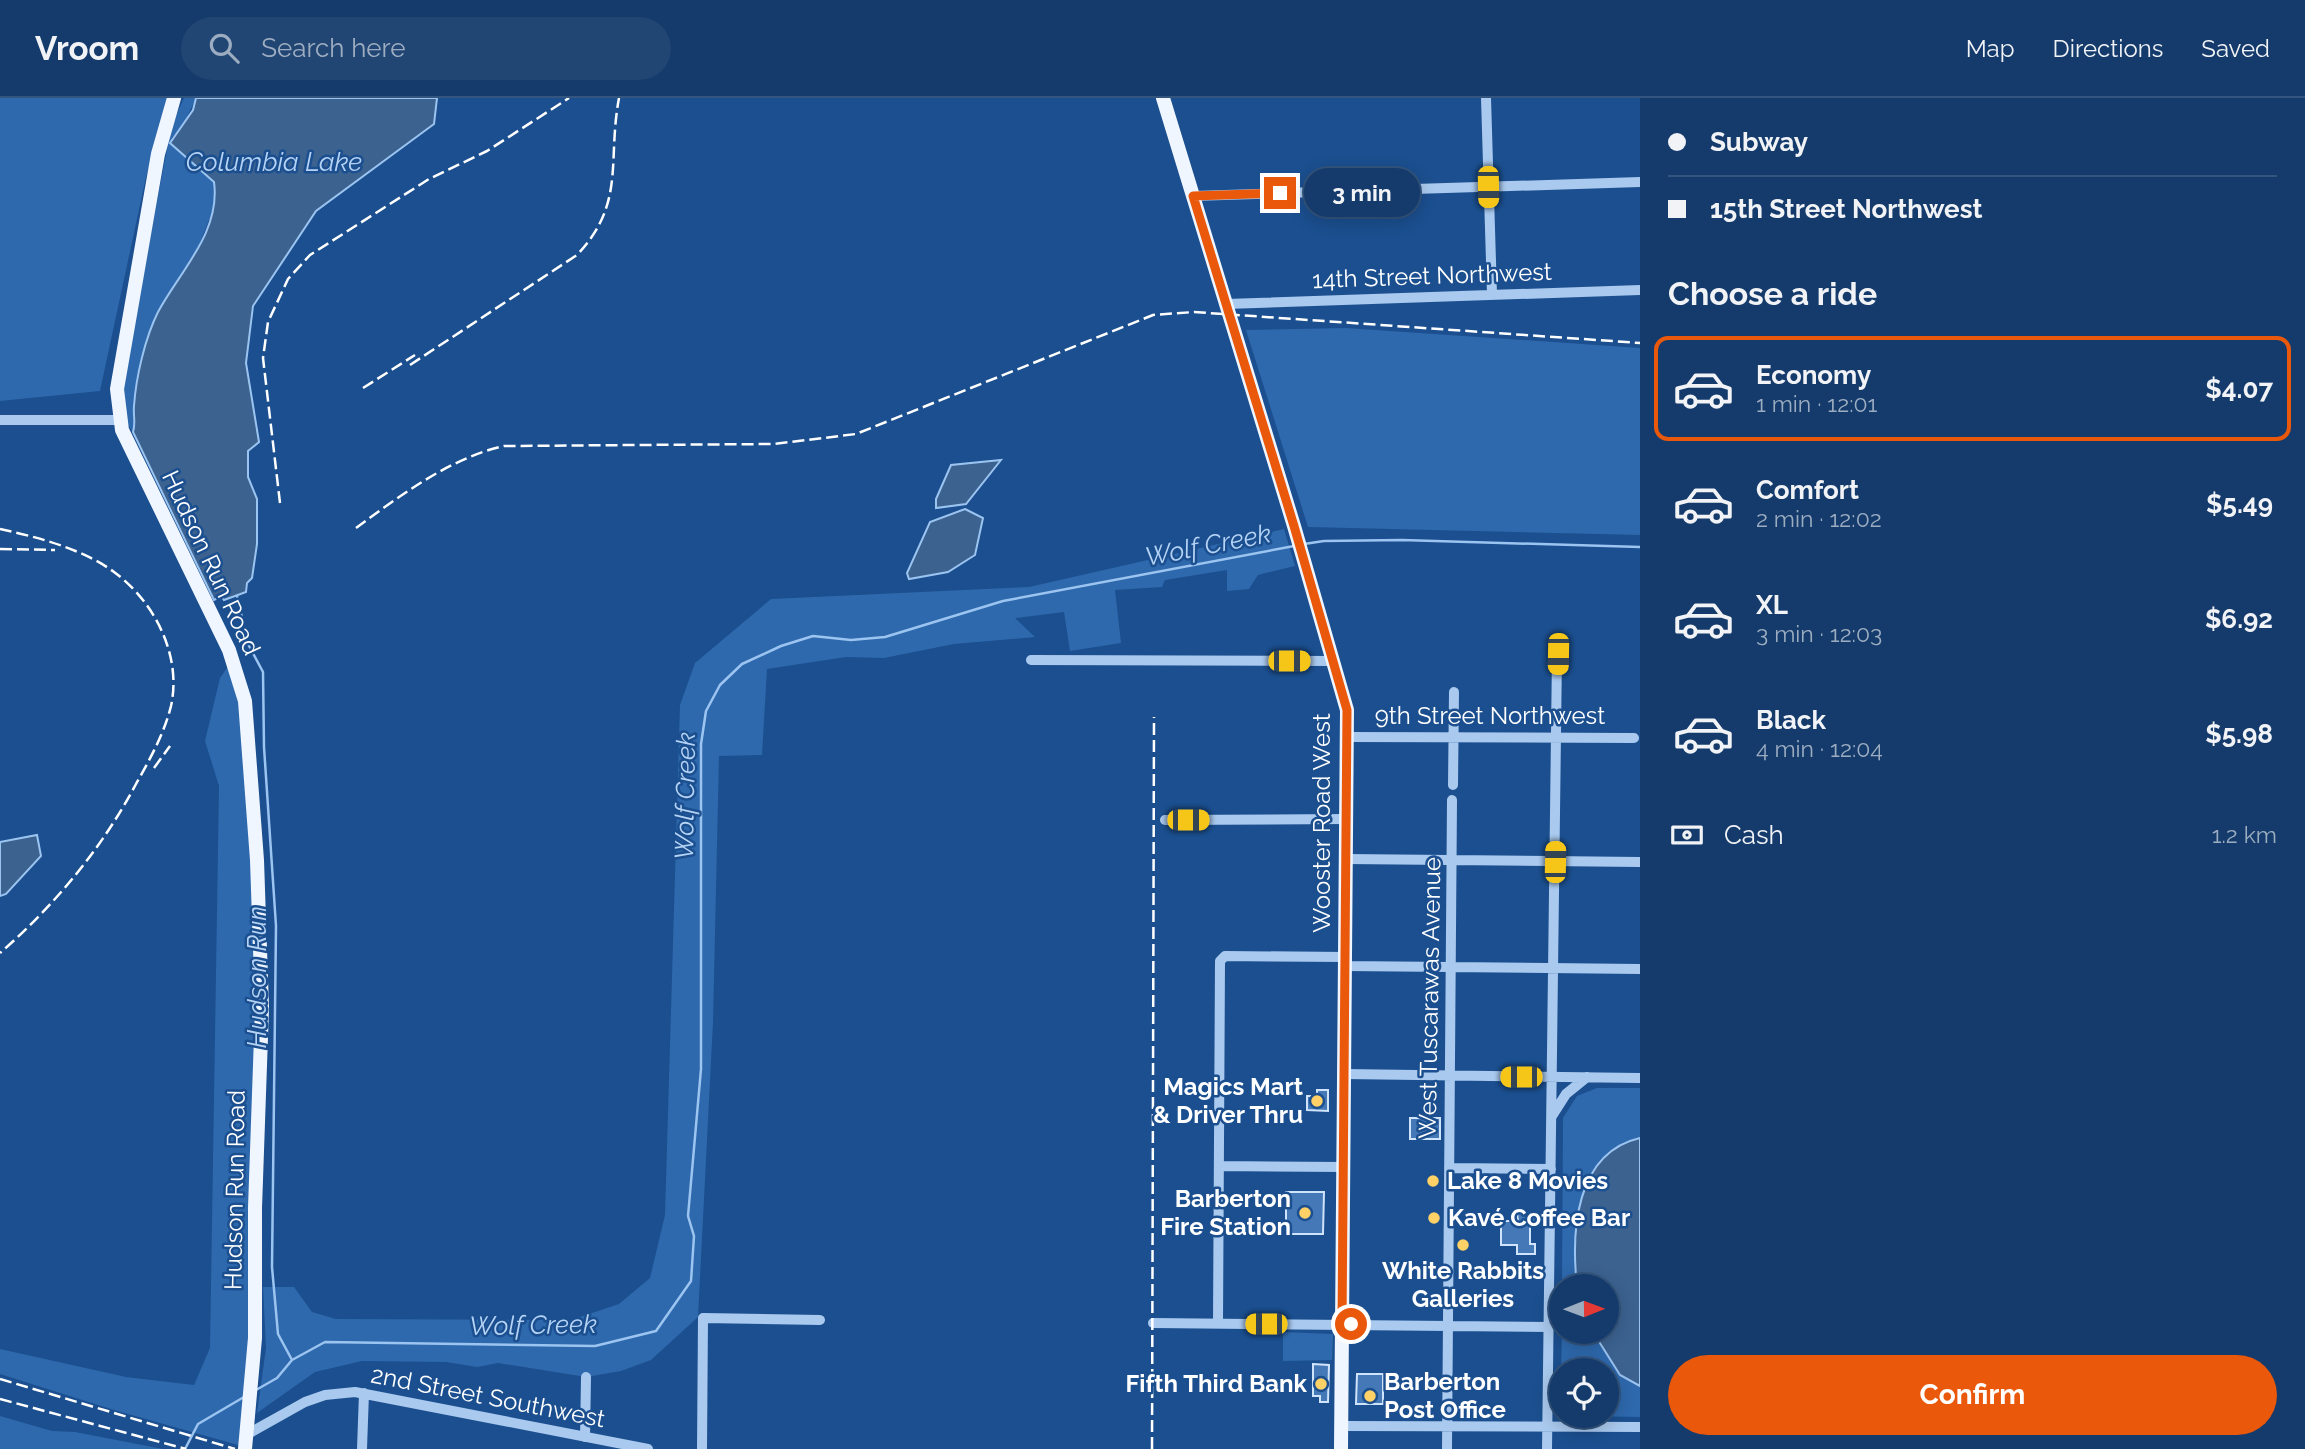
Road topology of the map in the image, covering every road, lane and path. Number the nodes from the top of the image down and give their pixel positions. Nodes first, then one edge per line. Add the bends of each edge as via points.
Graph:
1 (174, 98) edge
2 (1163, 98) edge
3 (1486, 98) edge
4 (1640, 182) edge
5 (1488, 187) junction
6 (1193, 196) junction
7 (1640, 290) edge
8 (1492, 294) junction
9 (1226, 304) junction
10 (0, 420) edge
11 (119, 420) junction
12 (1558, 654) dead end
13 (1031, 660) dead end
14 (1334, 661) junction
15 (1454, 692) dead end
16 (1347, 737) junction
17 (1453, 738) junction
18 (1556, 738) junction
19 (1634, 738) dead end
20 (1453, 785) dead end
21 (1452, 800) dead end
22 (1346, 819) junction
23 (1165, 820) dead end
24 (1346, 859) junction
25 (1453, 861) junction
26 (1555, 862) junction
27 (1640, 862) edge
28 (1345, 962) junction
29 (1452, 967) junction
30 (1554, 968) junction
31 (1640, 969) edge
32 (1343, 1074) junction
33 (1450, 1076) junction
34 (1552, 1076) junction
35 (1587, 1077) junction
36 (1640, 1078) edge
37 (1552, 1116) junction
38 (1219, 1166) junction
39 (1343, 1167) junction
40 (1449, 1168) junction
41 (1551, 1169) junction
42 (1550, 1274) edge
43 (820, 1320) dead end
44 (1153, 1323) dead end
45 (1218, 1323) junction
46 (1342, 1324) junction
47 (1448, 1326) junction
48 (1549, 1327) joint
49 (586, 1377) dead end
50 (1548, 1387) joint
51 (364, 1393) junction
52 (1341, 1426) junction
53 (1448, 1426) junction
54 (1548, 1427) junction
55 (1619, 1427) edge
56 (1640, 1427) edge
57 (585, 1437) junction
58 (246, 1442) edge
59 (362, 1449) edge
60 (648, 1449) edge
61 (702, 1449) edge
62 (1340, 1449) edge
63 (1447, 1449) edge
64 (1547, 1449) edge

1 - 11 main road, Hudson Run Road via 158,154 128,323 117,389
2 - 6 main road, Wooster Road West
3 - 5 street
4 - 5 street
5 - 6 street
5 - 8 street
6 - 9 main road, Wooster Road West
7 - 8 street, 14th Street Northwest
8 - 9 street, 14th Street Northwest
9 - 14 main road, Wooster Road West
10 - 11 street
11 - 58 main road, Hudson Run Road via 229,650 245,701 262,1008 256,1338
12 - 18 street
13 - 14 street
14 - 16 main road, Wooster Road West via 1346,704
15 - 17 street
16 - 17 street, 9th Street Northwest
16 - 22 main road, Wooster Road West
17 - 18 street, 9th Street Northwest
17 - 20 street
18 - 19 street, 9th Street Northwest
18 - 26 street
21 - 25 street, West Tuscarawas Avenue
22 - 23 street
22 - 24 main road, Wooster Road West
24 - 25 street
24 - 28 main road, Wooster Road West
25 - 26 street
25 - 29 street, West Tuscarawas Avenue
26 - 27 street
26 - 30 street
28 - 29 street
28 - 32 main road, Wooster Road West
28 - 38 street via 1225,956 1220,961
29 - 30 street
29 - 33 street, West Tuscarawas Avenue
30 - 31 street
30 - 34 street
32 - 33 street
32 - 39 main road, Wooster Road West
33 - 34 street
33 - 40 street, West Tuscarawas Avenue
34 - 35 street
34 - 37 street
35 - 36 street
35 - 37 street via 1566,1094
37 - 41 street
38 - 39 street
38 - 45 street
39 - 46 main road, Wooster Road West
40 - 41 street
40 - 47 street, West Tuscarawas Avenue
41 - 42 street
43 - 61 street via 703,1318
44 - 45 street
45 - 46 street
46 - 47 street
46 - 52 main road, Wooster Road West
47 - 48 street
47 - 53 street, West Tuscarawas Avenue
48 - 50 street
49 - 57 street
50 - 54 street
51 - 57 street, 2nd Street Southwest
51 - 58 street, 2nd Street Southwest via 325,1395 305,1402
51 - 59 street
52 - 53 street
52 - 62 main road, Wooster Road West
53 - 54 street
53 - 63 street, West Tuscarawas Avenue
54 - 64 street
55 - 56 street
57 - 60 street, 2nd Street Southwest

